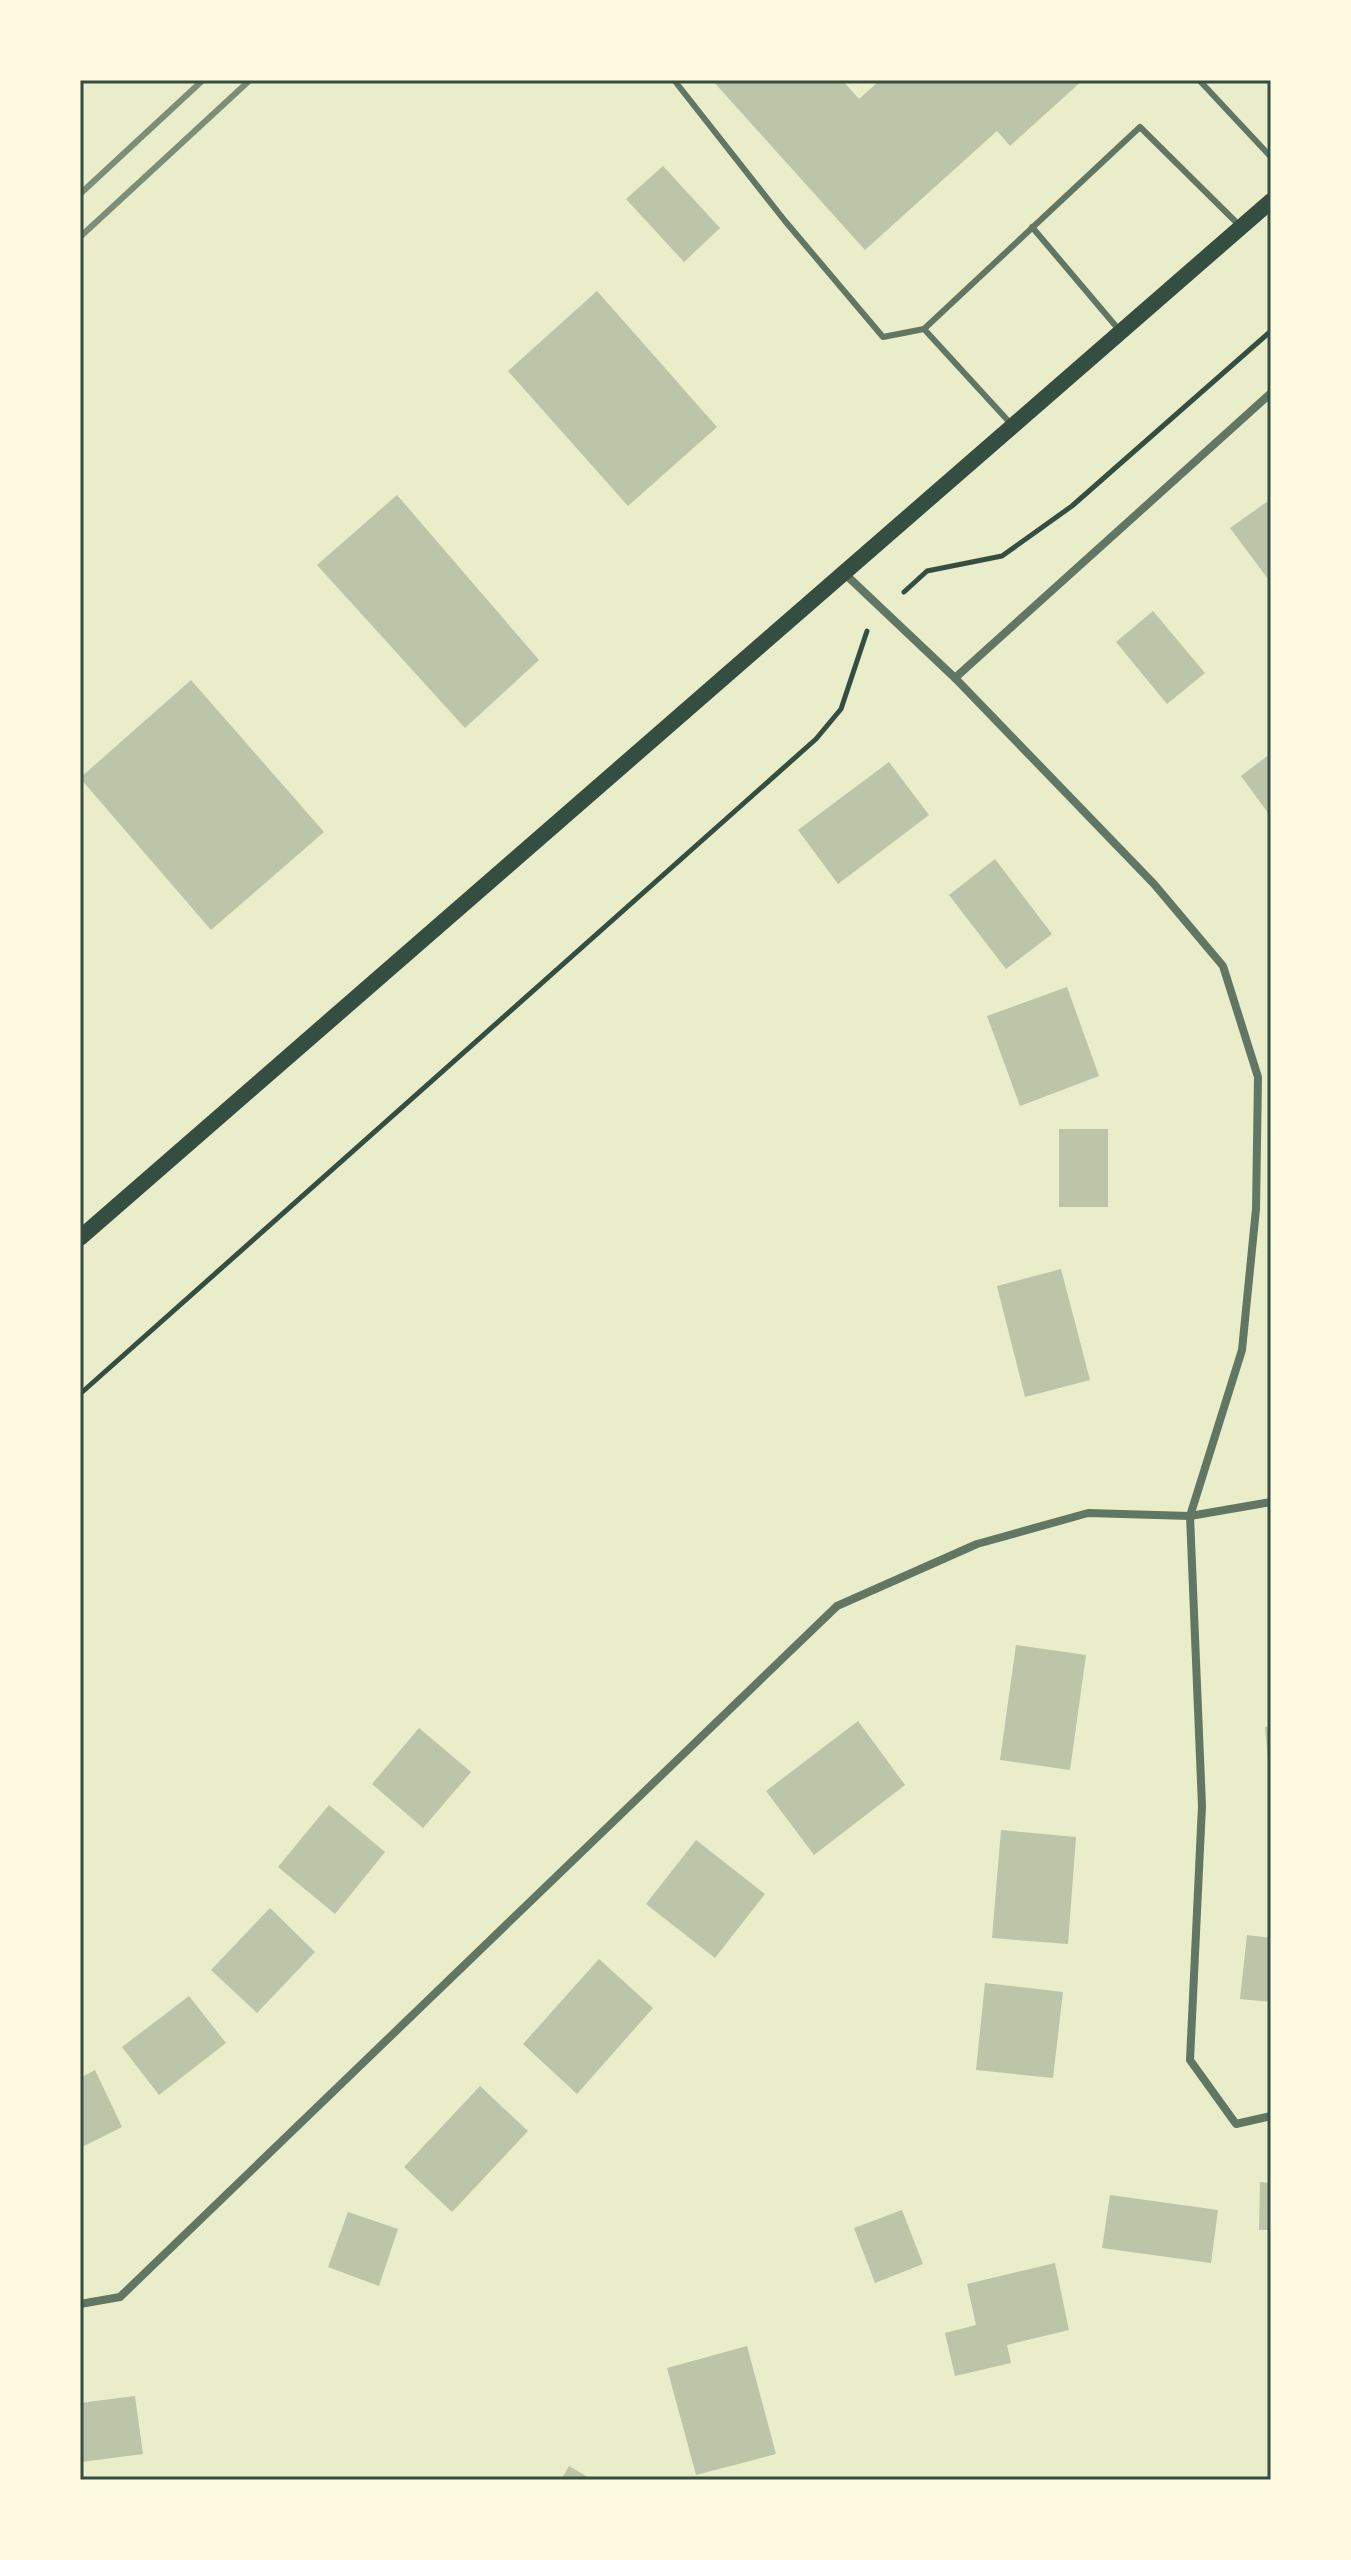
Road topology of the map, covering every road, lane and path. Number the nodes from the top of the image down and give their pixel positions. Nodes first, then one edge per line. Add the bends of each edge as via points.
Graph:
1 (674, 80) edge
2 (1199, 80) edge
3 (1271, 157) edge
4 (1271, 201) edge
5 (1032, 227) junction
6 (1241, 227) junction
7 (924, 329) junction
8 (1271, 331) edge
9 (1121, 332) junction
10 (1271, 393) edge
11 (1013, 426) junction
12 (844, 573) junction
13 (883, 611) junction
14 (955, 678) junction
15 (80, 1238) edge
16 (80, 1394) edge
17 (1271, 1502) edge
18 (1190, 1516) junction
19 (1271, 2116) edge
20 (80, 2304) edge

1 - 7 lane via 883,337
2 - 3 lane
4 - 6 main road
5 - 6 lane via 1140,127
5 - 7 lane
5 - 9 lane
6 - 9 main road
7 - 11 lane
8 - 13 path via 1072,506 1002,556 927,571
9 - 11 main road
10 - 14 street
11 - 12 main road
12 - 13 street
12 - 15 main road
13 - 14 street
13 - 16 path via 870,623 841,709 816,739
14 - 18 street via 1154,884 1223,966 1258,1077 1256,1209 1242,1350
17 - 18 street
18 - 19 street via 1202,1806 1190,2060 1236,2124
18 - 20 street via 1088,1513 977,1544 837,1606 120,2297

